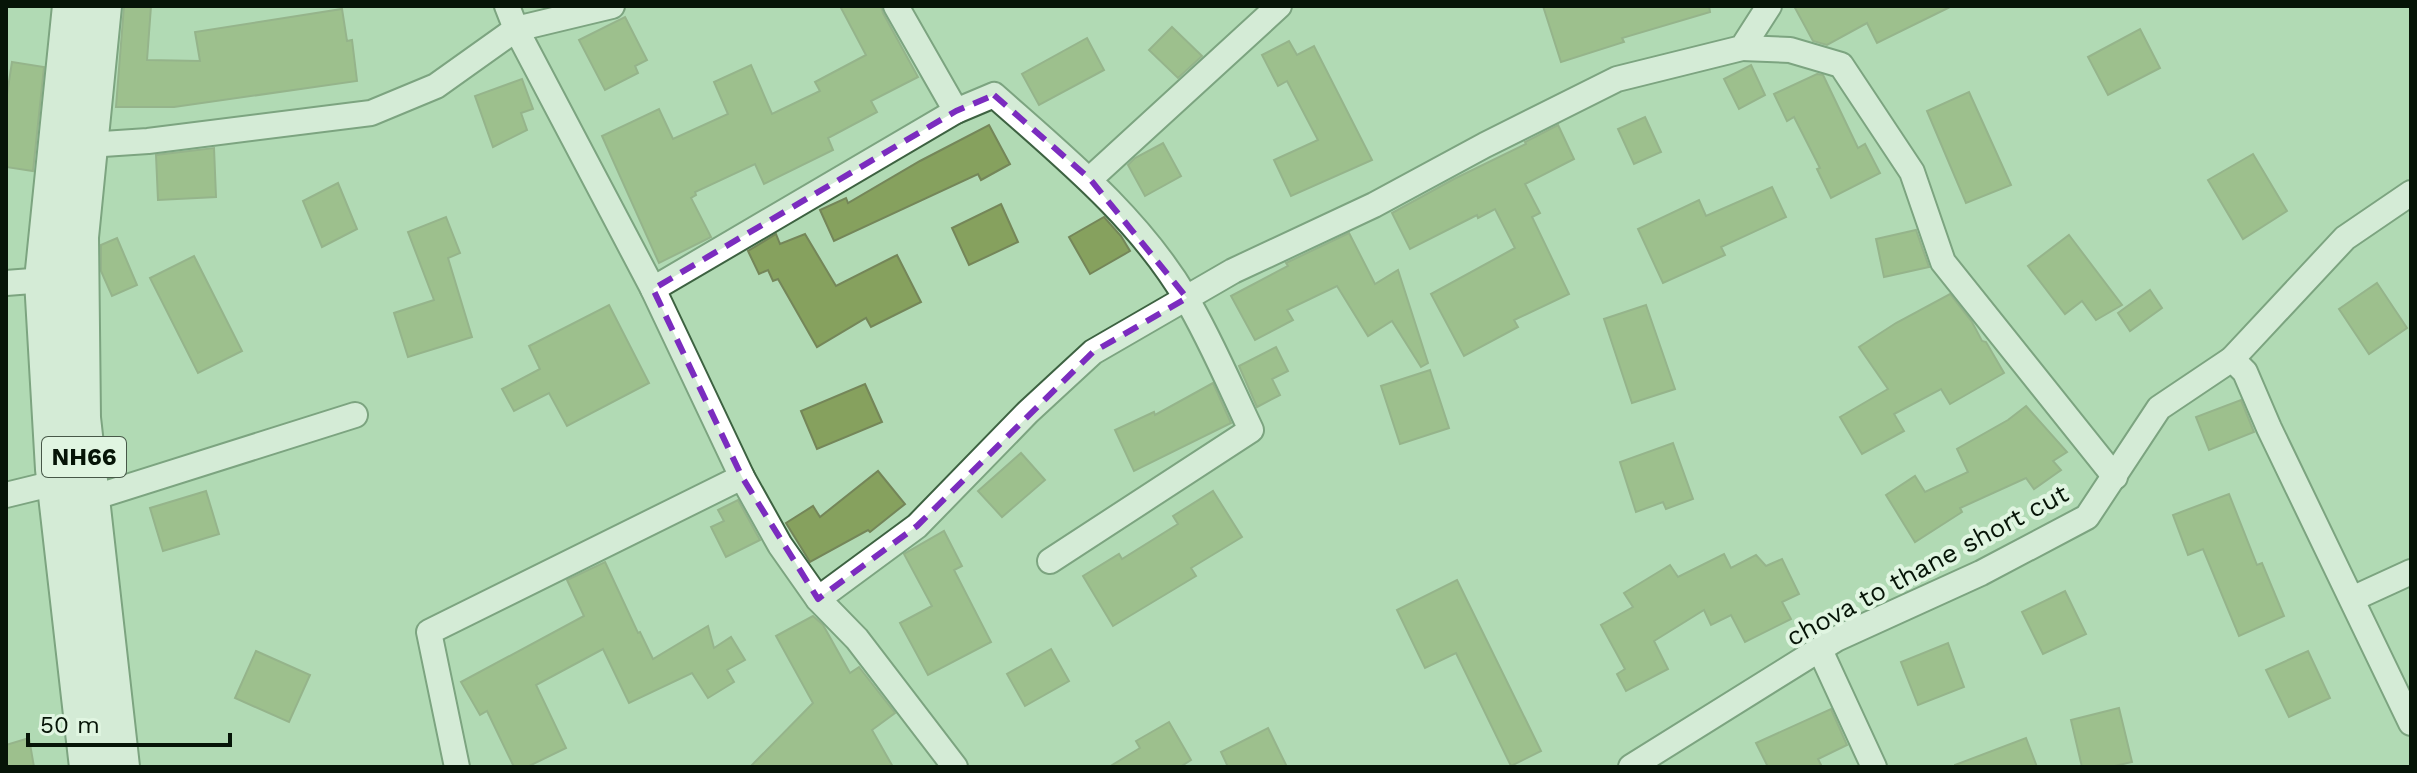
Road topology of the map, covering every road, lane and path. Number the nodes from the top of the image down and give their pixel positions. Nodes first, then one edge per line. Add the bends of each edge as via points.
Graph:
1 (73, 6) edge
2 (101, 6) edge
3 (612, 6) edge
4 (896, 6) edge
5 (1279, 6) edge
6 (1769, 6) edge
7 (512, 17) edge
8 (1742, 48) junction
9 (956, 111) junction
10 (73, 145) junction
11 (1090, 179) junction
12 (2411, 193) edge
13 (25, 282) edge
14 (653, 289) junction
15 (1187, 298) junction
16 (2232, 359) junction
17 (355, 415) dead end
18 (742, 477) junction
19 (2115, 477) junction
20 (74, 491) junction
21 (6, 495) edge
22 (1050, 561) dead end
23 (2411, 572) edge
24 (818, 599) junction
25 (2352, 599) junction
26 (1820, 650) junction
27 (2411, 723) edge
28 (90, 767) edge
29 (119, 767) edge
30 (457, 767) edge
31 (955, 767) edge
32 (1631, 767) edge
33 (1874, 767) edge

1 - 10 highway, NH66
2 - 10 highway, NH66
3 - 7 street
4 - 9 street
5 - 11 street
6 - 8 street
7 - 10 street via 436,86 371,113 148,141
7 - 14 street
8 - 15 street via 1617,79
8 - 19 street via 1790,50 1841,65 1912,172 1943,262
9 - 11 street via 994,95
9 - 14 street
10 - 13 highway, NH66
10 - 20 highway, NH66 via 80,418
11 - 15 street
12 - 16 street, chova to thane short cut via 2345,238
13 - 20 highway, NH66 via 56,469
14 - 18 street
15 - 22 street via 1251,430
15 - 24 street via 1093,352 917,526
16 - 19 street, chova to thane short cut via 2159,408
16 - 25 street via 2245,372
17 - 20 street
18 - 24 street
18 - 30 street via 429,632
19 - 26 street, chova to thane short cut via 2087,517
20 - 21 street
20 - 28 highway, NH66
20 - 29 highway, NH66
23 - 25 street
24 - 31 street via 857,639
25 - 27 street
26 - 32 street, chova to thane short cut
26 - 33 street

